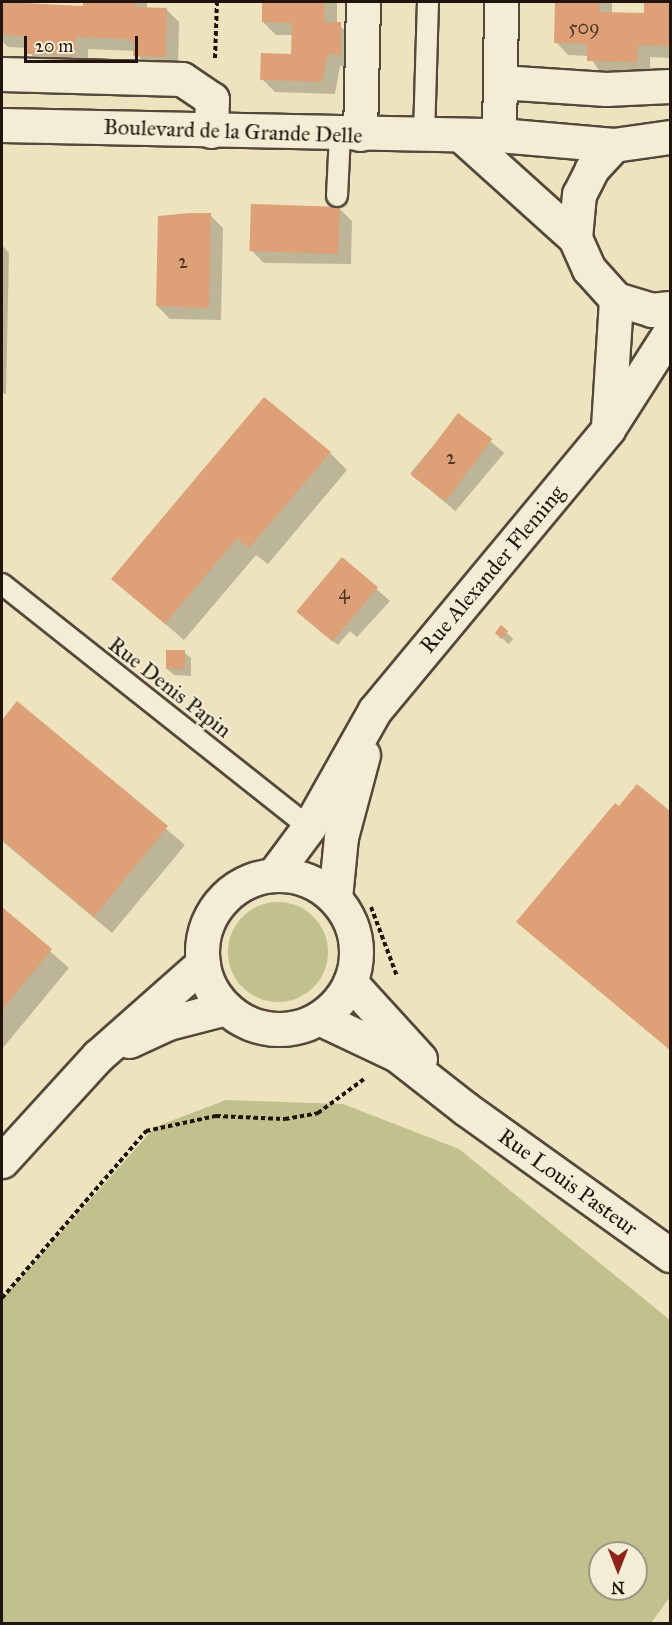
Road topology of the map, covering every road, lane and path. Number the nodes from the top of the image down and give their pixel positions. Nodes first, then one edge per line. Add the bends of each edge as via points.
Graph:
1 (217, 2) edge
2 (363, 2) edge
3 (428, 2) edge
4 (501, 2) edge
5 (2, 74) edge
6 (500, 82) junction
7 (670, 86) edge
8 (211, 115) junction
9 (2, 125) edge
10 (350, 134) junction
11 (499, 135) junction
12 (424, 136) junction
13 (670, 137) edge
14 (464, 138) junction
15 (614, 145) junction
16 (337, 196) dead end
17 (575, 238) junction
18 (616, 299) junction
19 (670, 308) edge
20 (670, 332) edge
21 (608, 429) junction
22 (2, 584) edge
23 (375, 710) junction
24 (309, 827) junction
25 (274, 874) junction
26 (369, 893) dead end
27 (335, 898) junction
28 (203, 963) junction
29 (350, 982) junction
30 (400, 984) dead end
31 (226, 1008) junction
32 (320, 1018) junction
33 (98, 1056) junction
34 (466, 1109) junction
35 (318, 1113) dead end
36 (2, 1161) edge
37 (670, 1255) edge
38 (2, 1298) edge

1 - 8 path
2 - 10 street
3 - 12 lane
4 - 6 street
5 - 8 street via 182,79
6 - 7 street via 606,89
6 - 11 street
8 - 9 street, Boulevard de la Grande Delle
8 - 10 street, Boulevard de la Grande Delle
10 - 12 street, Boulevard de la Grande Delle
10 - 16 lane
11 - 14 street, Boulevard de la Grande Delle
11 - 15 street, Boulevard de la Grande Delle
12 - 14 street, Boulevard de la Grande Delle
13 - 15 street, Boulevard de la Grande Delle
14 - 17 street
15 - 17 street via 592,169 579,194
17 - 18 street via 590,269
18 - 19 street via 651,310
18 - 21 street
20 - 21 street, Rue Alexander Fleming
21 - 23 street, Rue Alexander Fleming
22 - 24 lane, Rue Denis Papin
23 - 24 street, Rue Alexander Fleming
23 - 27 street, Rue Alexander Fleming via 341,837
24 - 25 street, Rue Alexander Fleming
25 - 27 street via 307,880
25 - 28 street via 249,881 217,907 203,938
26 - 30 path via 374,925
27 - 29 street via 355,938
28 - 31 street
28 - 33 street
29 - 32 street
29 - 34 street
31 - 32 street via 272,1029
31 - 33 street via 168,1023
32 - 34 street via 397,1055
33 - 36 street
34 - 37 street, Rue Louis Pasteur
35 - 38 path via 285,1119 216,1116 146,1131

